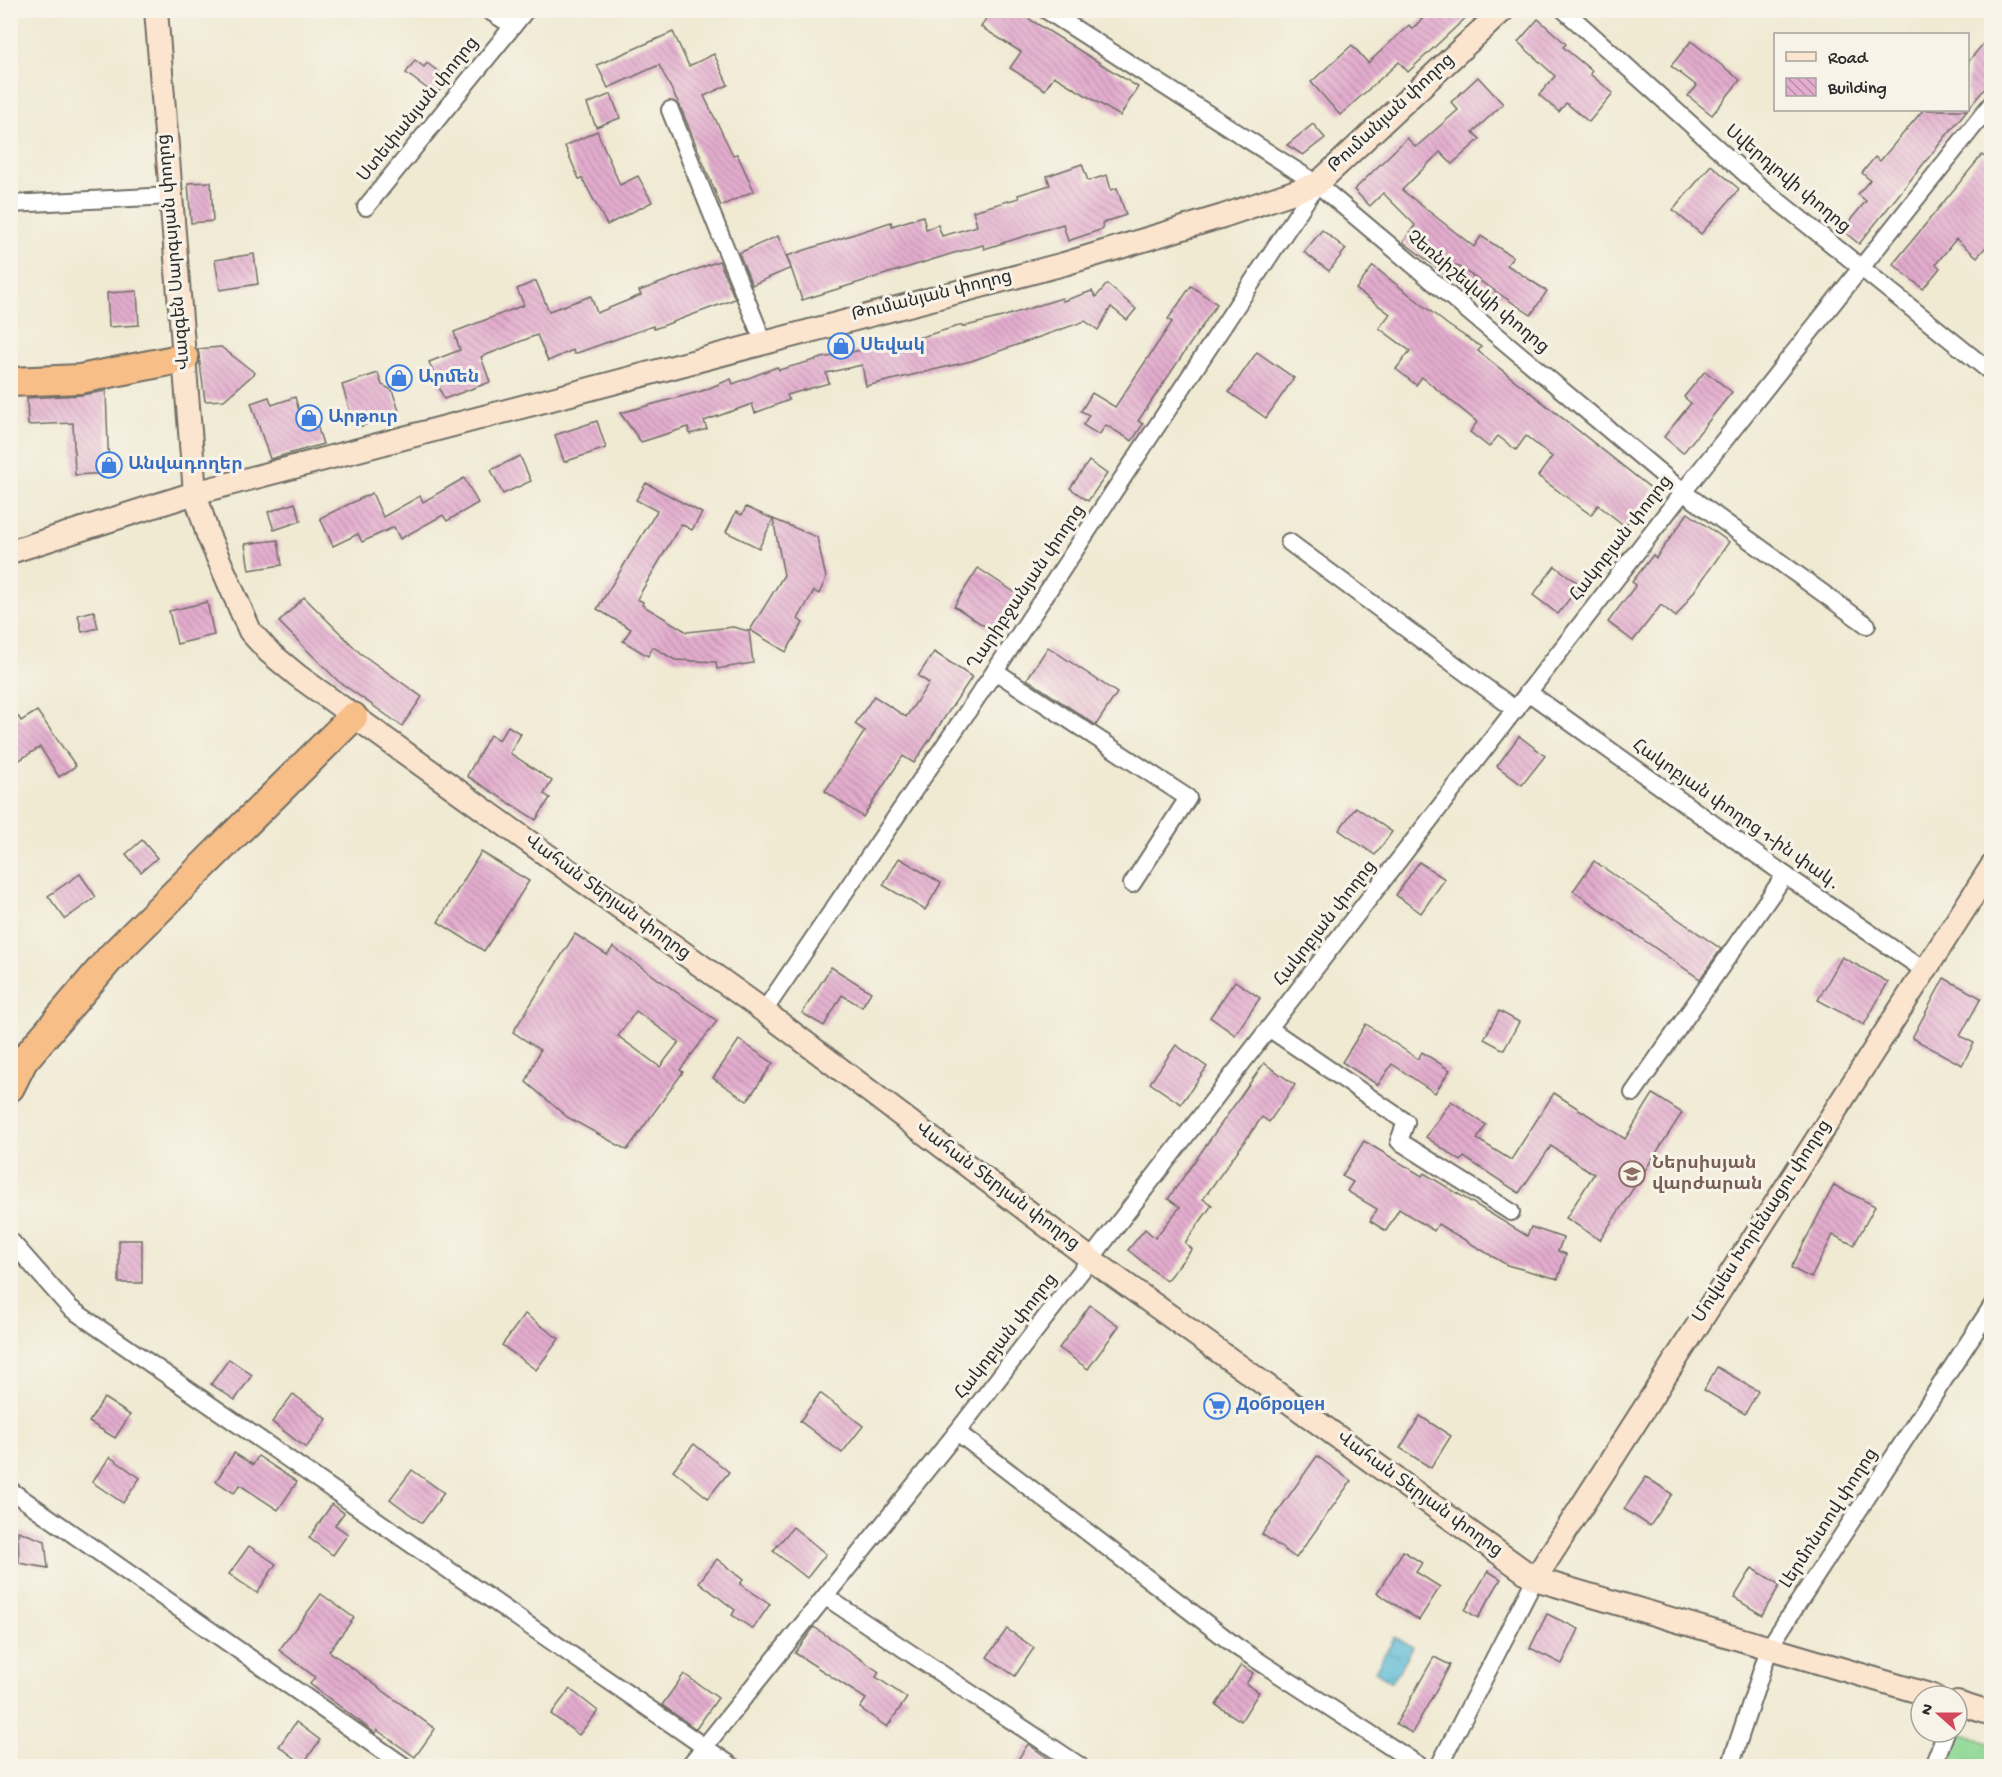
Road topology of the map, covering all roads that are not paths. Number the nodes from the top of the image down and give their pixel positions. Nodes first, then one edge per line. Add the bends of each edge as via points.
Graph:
1 (156, 10) edge
2 (488, 10) edge
3 (526, 10) edge
4 (1046, 10) edge
5 (1503, 10) edge
6 (1564, 10) edge
7 (513, 26) junction
8 (1992, 103) edge
9 (670, 110) dead end
10 (1317, 184) junction
11 (171, 196) junction
12 (10, 204) edge
13 (366, 207) dead end
14 (1863, 268) junction
15 (763, 341) junction
16 (184, 358) junction
17 (1992, 373) edge
18 (10, 382) edge
19 (1683, 492) junction
20 (195, 493) junction
21 (1289, 542) dead end
22 (10, 552) edge
23 (1867, 625) dead end
24 (995, 671) junction
25 (1527, 692) junction
26 (1516, 710) junction
27 (353, 717) junction
28 (1992, 866) edge
29 (1785, 875) junction
30 (1132, 884) dead end
31 (1924, 970) junction
32 (764, 1011) junction
33 (1270, 1029) junction
34 (10, 1087) edge
35 (1633, 1093) dead end
36 (1511, 1212) dead end
37 (10, 1240) edge
38 (1092, 1260) junction
39 (1992, 1306) edge
40 (957, 1432) junction
41 (10, 1490) edge
42 (1535, 1579) junction
43 (825, 1597) junction
44 (1770, 1646) junction
45 (1909, 1688) edge
46 (1969, 1707) edge
47 (1992, 1714) edge
48 (1942, 1744) edge
49 (703, 1748) junction
50 (404, 1767) edge
51 (689, 1767) edge
52 (732, 1767) edge
53 (1080, 1767) edge
54 (1420, 1767) edge
55 (1439, 1767) edge
56 (1730, 1767) edge
57 (1934, 1767) edge

1 - 11 street, Վազգեն Սարգսյան փողոց
2 - 7 street
3 - 7 street, Ստեփանյան փողոց
4 - 10 street, Չեռնիշեվսկի փողոց
5 - 10 street, Թումանյան փողոց
6 - 14 street, Սվերդլովի փողոց via 1757,184
7 - 13 street, Ստեփանյան փողոց
8 - 14 street, Հակոբյան փողոց
9 - 15 street
10 - 15 street, Թումանյան փողոց via 1064,264
10 - 19 street, Չեռնիշեվսկի փողոց
10 - 24 street, Ղարիբջանյան փողոց
11 - 12 street
11 - 16 street, Վազգեն Սարգսյան փողոց
14 - 17 street, Սվերդլովի փողոց
14 - 19 street, Հակոբյան փողոց
15 - 20 street, Թումանյան փողոց
16 - 18 highway via 80,378
16 - 20 street, Վազգեն Սարգսյան փողոց
19 - 23 street, Չեռնիշեվսկի փողոց
19 - 25 street, Հակոբյան փողոց
20 - 22 street, Թումանյան փողոց
20 - 27 street, Վահան Տերյան փողոց via 208,535 250,631 298,676
21 - 26 street
24 - 30 street via 1188,798
24 - 32 street, Ղարիբջանյան փողոց
25 - 26 street, Հակոբյան փողոց
25 - 29 street, Հակոբյան փողոց 1-ին փակ․
26 - 33 street, Հակոբյան փողոց
27 - 32 street, Վահան Տերյան փողոց
27 - 34 highway via 112,956 23,1061
28 - 31 street, Մովսես Խորենացու փողոց
29 - 31 street, Հակոբյան փողոց 1-ին փակ․
29 - 35 street
31 - 42 street, Մովսես Խորենացու փողոց
32 - 38 street, Վահան Տերյան փողոց
33 - 36 street via 1406,1122 1399,1141
33 - 38 street, Հակոբյան փողոց
37 - 49 street via 70,1308
38 - 40 street, Հակոբյան փողոց
38 - 42 street, Վահան Տերյան փողոց
39 - 44 street, Լերմոնտով փողոց
40 - 43 street, Հակոբյան փողոց
40 - 54 street via 1237,1647
41 - 50 street
42 - 44 street, Վահան Տերյան փողոց
42 - 55 street
43 - 49 street, Հակոբյան փողոց
43 - 53 street
44 - 45 street, Վահան Տերյան փողոց
44 - 56 street, Լերմոնտով փողոց
46 - 47 street
48 - 57 street
49 - 51 street, Հակոբյան փողոց
49 - 52 street

